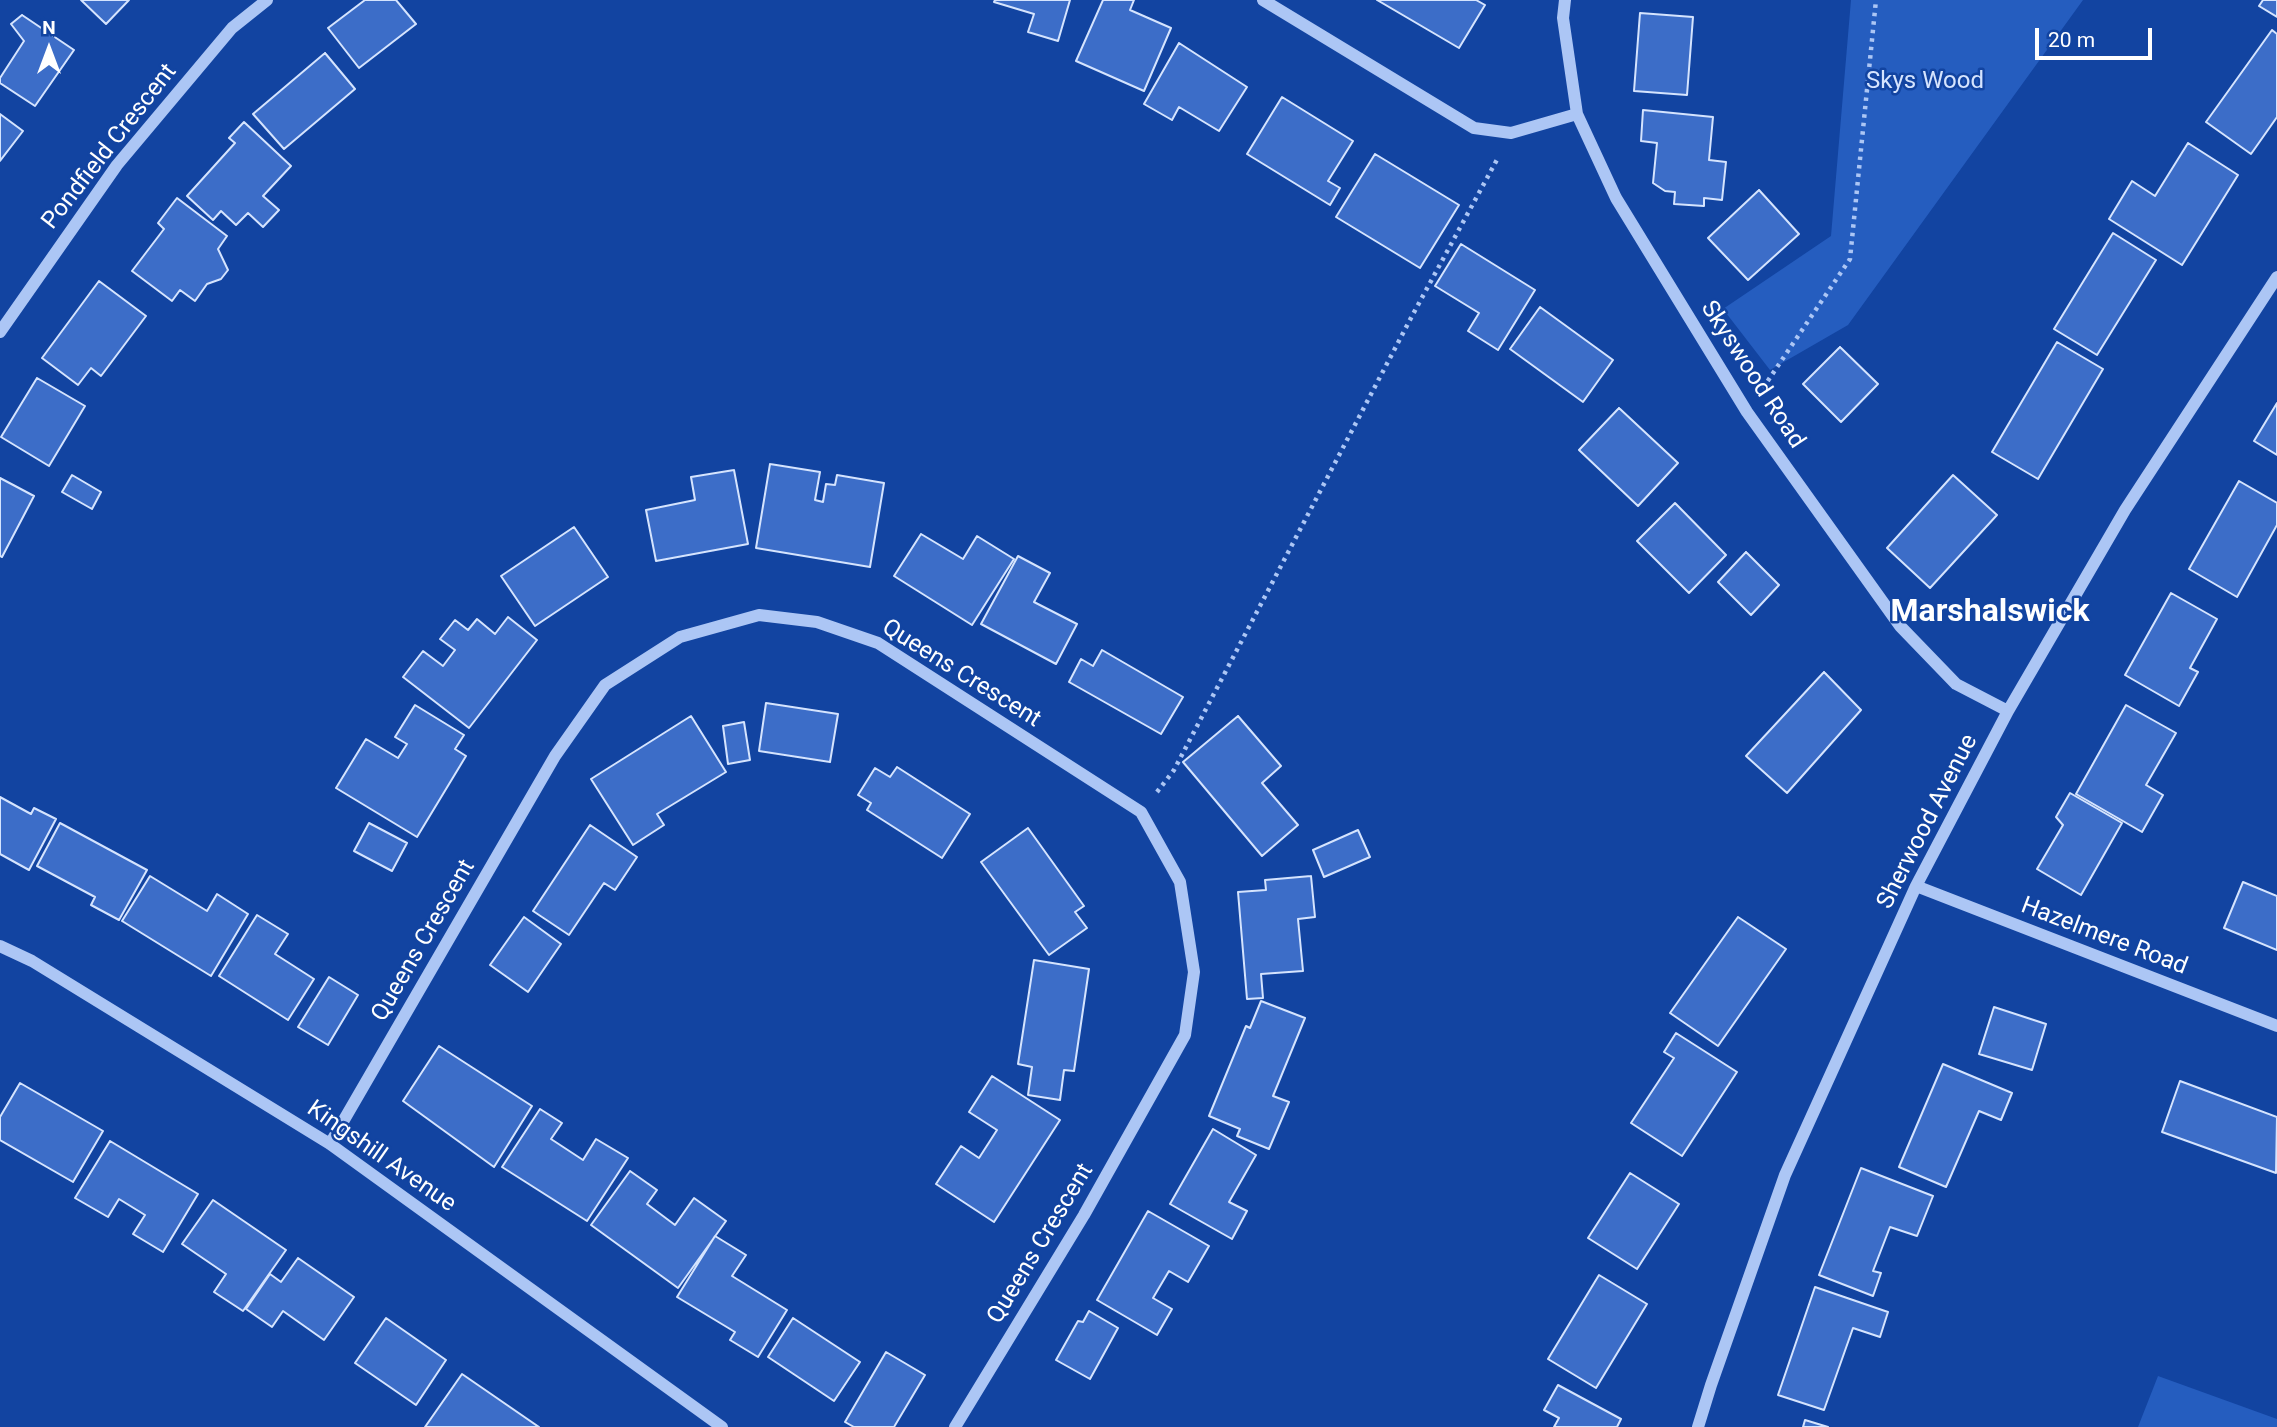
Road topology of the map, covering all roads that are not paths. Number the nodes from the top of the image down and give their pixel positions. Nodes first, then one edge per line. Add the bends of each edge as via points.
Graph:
1 (267, 0) edge
2 (1263, 0) edge
3 (1565, 0) edge
4 (1577, 114) junction
5 (2277, 277) edge
6 (0, 332) edge
7 (2008, 711) junction
8 (1916, 886) junction
9 (0, 946) edge
10 (2277, 1026) edge
11 (330, 1144) junction
12 (722, 1427) edge
13 (955, 1427) edge
14 (1698, 1427) edge

1 - 6 street, Pondfield Crescent via 232,28 117,165
2 - 4 street via 1474,128 1511,133
3 - 4 street, Skyswood Road via 1563,18
4 - 7 street, Skyswood Road via 1616,198 1747,412 1900,626 1956,684
5 - 7 street, Sherwood Avenue via 2125,510
7 - 8 street, Sherwood Avenue
8 - 10 street, Hazelmere Road
8 - 14 street, Sherwood Avenue via 1785,1175
9 - 11 street, Kingshill Avenue via 32,961
11 - 12 street, Kingshill Avenue
11 - 13 street, Queens Crescent via 555,757 605,685 680,637 759,615 817,622 877,643 1141,812 1180,882 1194,972 1185,1035 1084,1215

